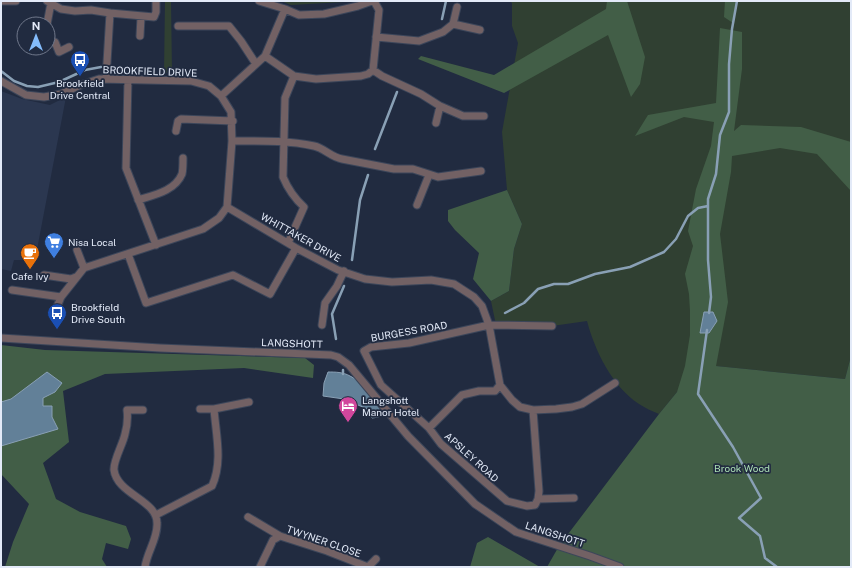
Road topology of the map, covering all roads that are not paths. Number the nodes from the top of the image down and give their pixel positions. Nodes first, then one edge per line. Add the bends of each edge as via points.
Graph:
1 (16, 1) edge
2 (92, 1) edge
3 (156, 1) edge
4 (259, 1) edge
5 (373, 1) edge
6 (1, 2) edge
7 (49, 2) edge
8 (457, 7) dead end
9 (285, 9) junction
10 (92, 10) junction
11 (110, 13) junction
12 (48, 16) edge
13 (141, 17) junction
14 (453, 24) junction
15 (178, 26) dead end
16 (480, 30) dead end
17 (140, 36) dead end
18 (376, 37) junction
19 (56, 46) edge
20 (69, 47) dead end
21 (265, 56) junction
22 (256, 64) junction
23 (373, 70) junction
24 (294, 76) junction
25 (106, 79) junction
26 (128, 79) junction
27 (1, 81) edge
28 (221, 96) junction
29 (440, 106) junction
30 (484, 116) dead end
31 (232, 121) junction
32 (436, 122) dead end
33 (176, 131) dead end
34 (232, 141) junction
35 (284, 142) junction
36 (183, 158) dead end
37 (481, 172) dead end
38 (429, 175) junction
39 (138, 200) junction
40 (416, 205) dead end
41 (227, 207) junction
42 (288, 243) junction
43 (156, 245) junction
44 (296, 248) junction
45 (77, 250) dead end
46 (128, 254) junction
47 (84, 268) junction
48 (344, 271) junction
49 (44, 275) dead end
50 (76, 278) junction
51 (12, 290) dead end
52 (61, 297) junction
53 (54, 314) dead end
54 (322, 325) dead end
55 (489, 325) junction
56 (552, 326) dead end
57 (1, 338) edge
58 (615, 382) dead end
59 (500, 385) junction
60 (249, 402) dead end
61 (214, 409) junction
62 (143, 410) dead end
63 (200, 410) dead end
64 (532, 410) junction
65 (429, 428) junction
66 (574, 498) dead end
67 (538, 499) junction
68 (156, 516) junction
69 (248, 517) dead end
70 (276, 538) junction
71 (376, 559) dead end
72 (145, 567) edge
73 (260, 567) edge
74 (368, 567) edge
75 (620, 567) edge

1 - 6 street
2 - 10 street
3 - 13 street via 154,17
4 - 9 street
5 - 9 street via 324,14 299,15
5 - 18 street via 379,10
7 - 10 street via 61,9
7 - 12 street
8 - 14 street
9 - 21 street
10 - 11 street
11 - 13 street
11 - 25 street
13 - 17 street
14 - 16 street
14 - 18 street via 443,32 419,41
15 - 22 street via 229,26
18 - 23 street
19 - 20 street via 59,52
21 - 22 street
21 - 24 street
22 - 28 street
23 - 24 street via 368,74 349,77 316,79
23 - 29 street
24 - 35 street via 285,98
25 - 26 street, BROOKFIELD DRIVE
25 - 27 street, BROOKFIELD DRIVE via 99,79 44,98 26,95
26 - 28 street, BROOKFIELD DRIVE via 191,81 209,86
26 - 39 street via 126,168
28 - 31 street, BROOKFIELD DRIVE via 232,112
29 - 30 street via 463,116
29 - 32 street
31 - 33 street via 181,119
31 - 34 street, BROOKFIELD DRIVE
34 - 35 street
34 - 41 street, BROOKFIELD DRIVE
35 - 38 street via 322,148 335,158 394,168 413,168
35 - 42 street via 283,176 294,198 304,207
36 - 39 street via 182,174 174,186
37 - 38 street via 438,177
38 - 40 street
39 - 43 street
41 - 42 street, WHITTAKER DRIVE
41 - 43 street via 219,218 203,229
42 - 44 street, WHITTAKER DRIVE
43 - 46 street
44 - 46 street via 270,294 233,275 146,303
44 - 48 street, WHITTAKER DRIVE
45 - 47 street
46 - 47 street
47 - 50 street
48 - 54 street via 326,303
48 - 55 street, WHITTAKER DRIVE via 365,279 392,282 431,280 454,284 474,297 482,306
49 - 50 street
50 - 52 street
51 - 52 street
52 - 53 street
55 - 56 street
55 - 59 street, WHITTAKER DRIVE
55 - 65 street, BURGESS ROAD via 409,343 371,347 364,351 381,385
57 - 75 street, LANGSHOTT via 160,348 322,353 338,357 349,365 408,436 475,504 516,532
58 - 64 street, WHITTAKER DRIVE via 582,404 556,410
59 - 64 street, WHITTAKER DRIVE via 520,407
59 - 65 street via 495,391 462,394
60 - 61 street
61 - 63 street
61 - 68 street via 218,465 212,486
62 - 68 street via 127,410 125,434 114,469 120,483 142,500
64 - 67 street
65 - 67 street, APSLEY ROAD via 441,444 507,501 535,506
66 - 67 street, APSLEY ROAD
68 - 72 street via 157,531 148,551
69 - 70 street, TWYNER CLOSE
70 - 73 street
70 - 74 street, TWYNER CLOSE via 327,551
71 - 74 street, TWYNER CLOSE

